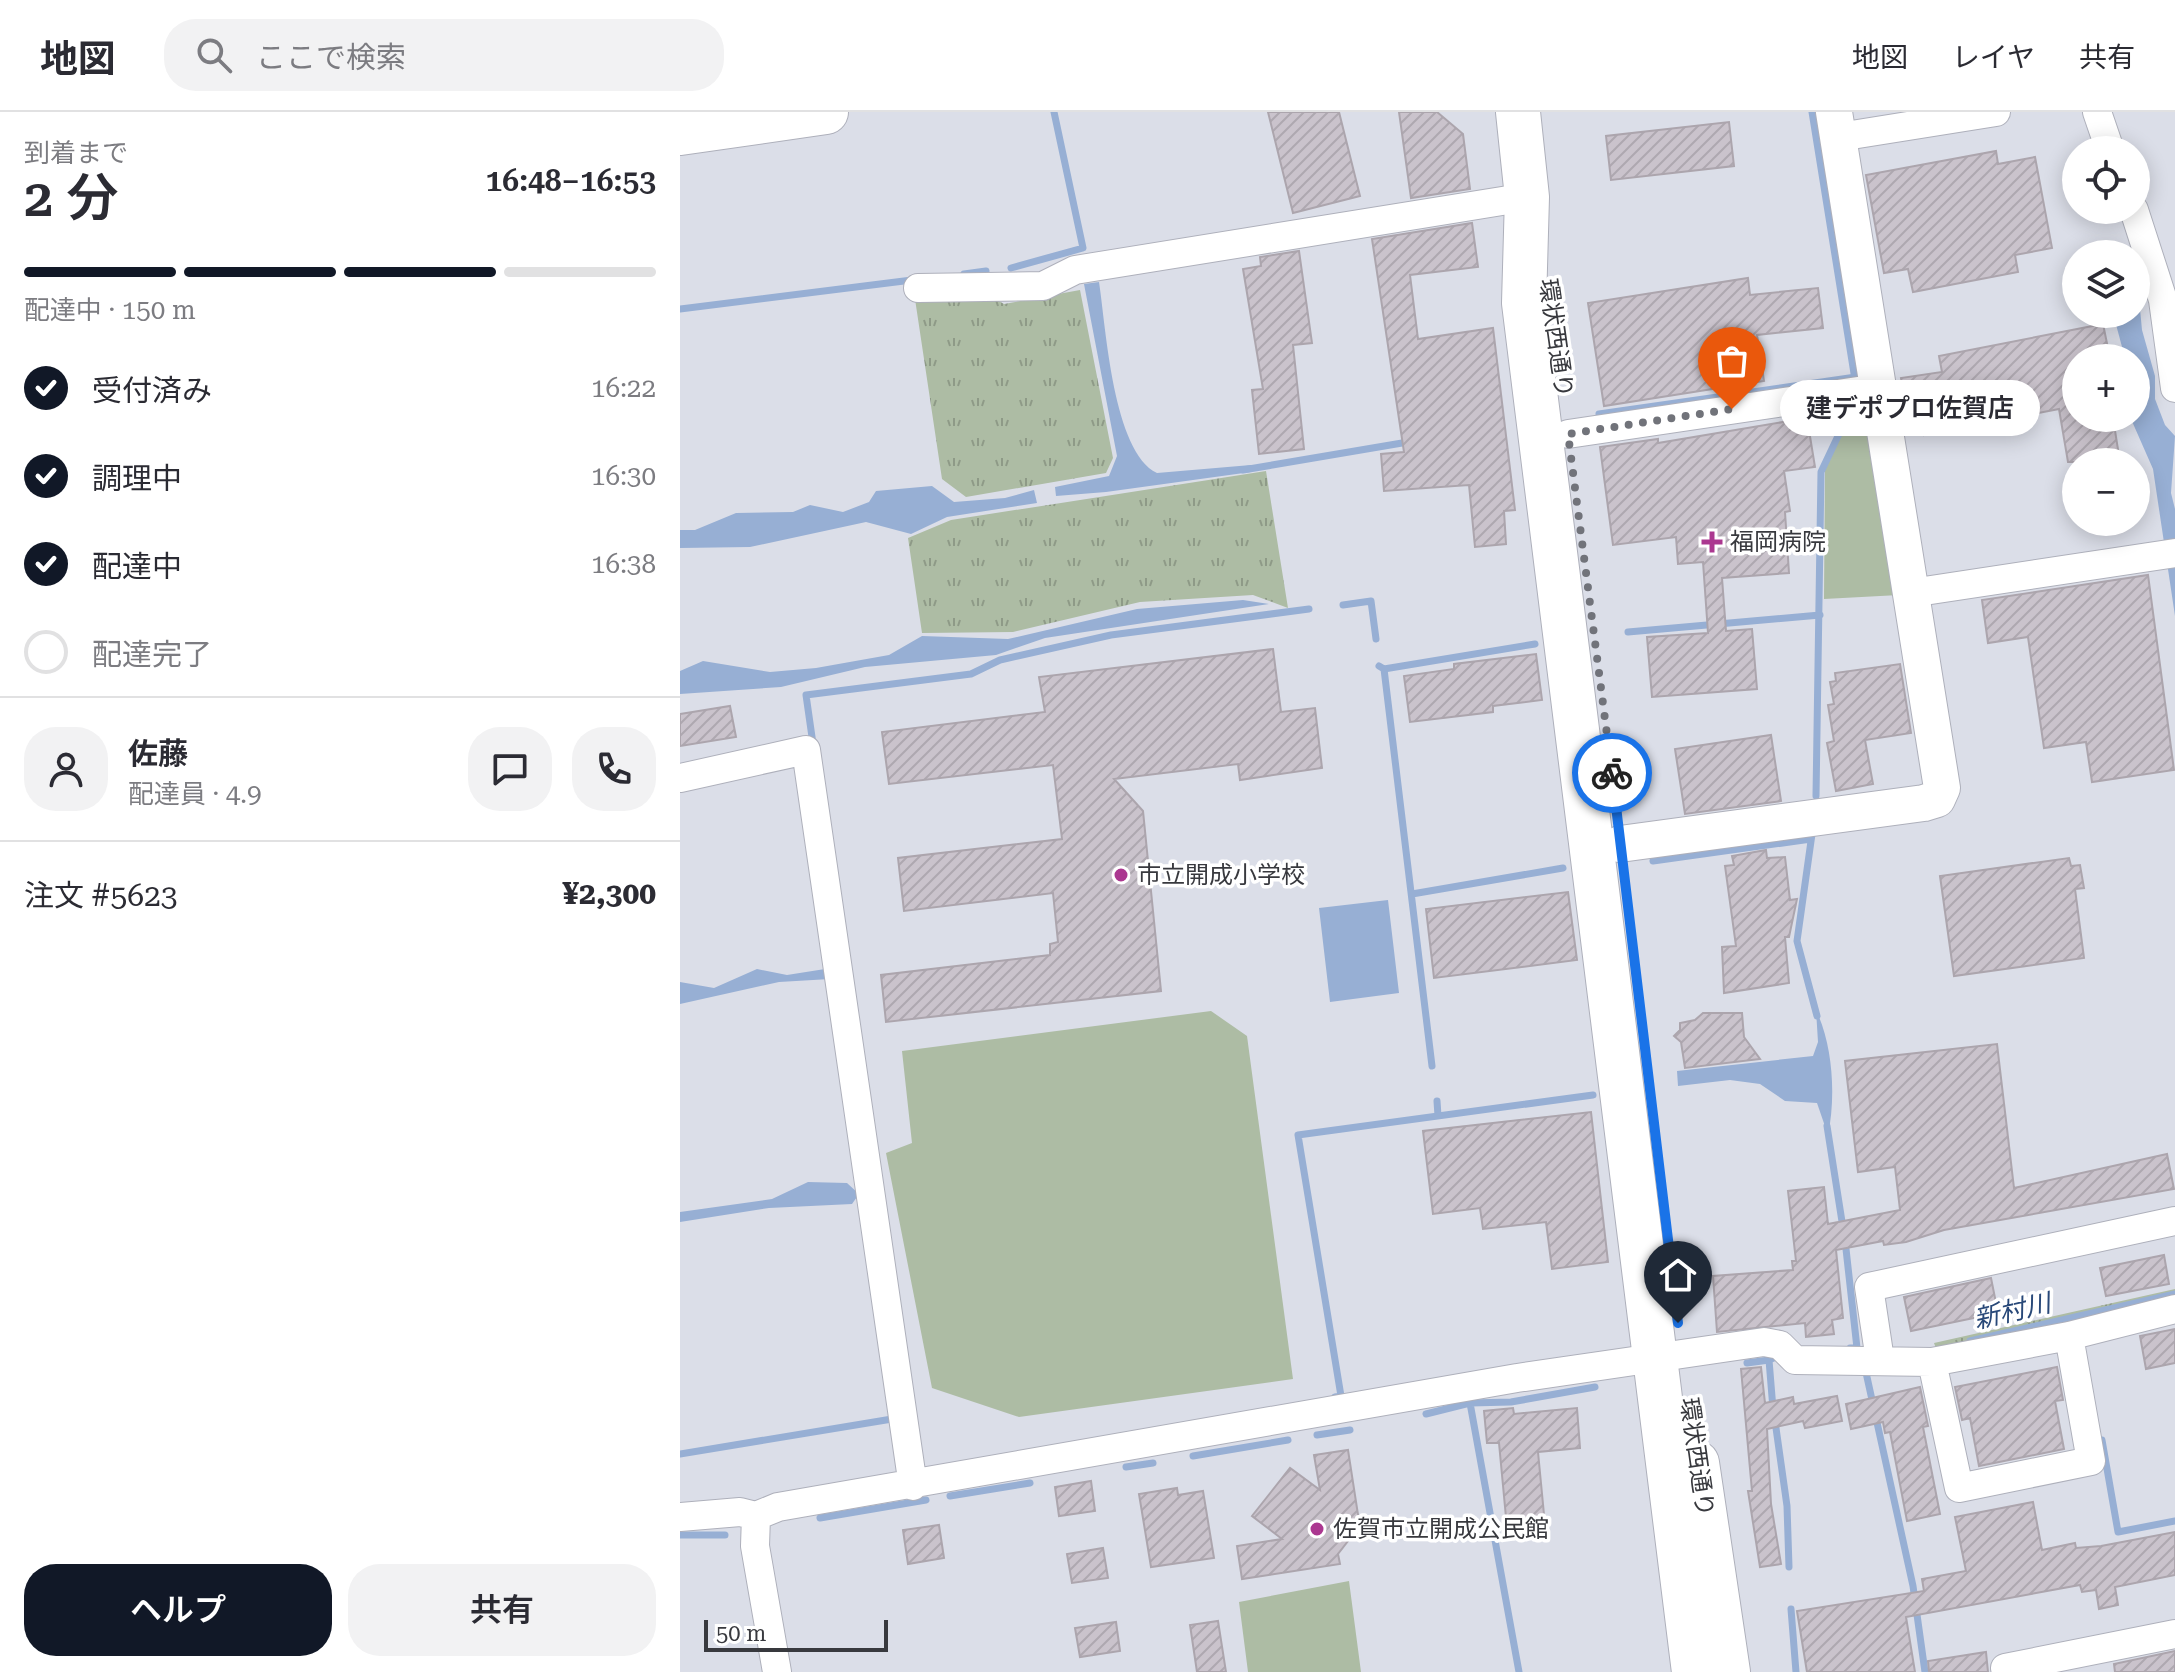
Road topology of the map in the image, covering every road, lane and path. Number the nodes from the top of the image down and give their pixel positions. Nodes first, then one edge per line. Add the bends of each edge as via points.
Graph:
1 (826, 112) edge
2 (1518, 112) edge
3 (1996, 112) edge
4 (2097, 112) edge
5 (1837, 124) edge
6 (680, 133) edge
7 (2105, 136) edge
8 (1527, 197) junction
9 (2139, 224) edge
10 (918, 288) dead end
11 (2175, 388) edge
12 (1865, 390) junction
13 (1568, 434) junction
14 (2167, 554) edge
15 (1911, 593) junction
16 (680, 778) edge
17 (1620, 844) junction
18 (2175, 1221) edge
19 (2175, 1309) edge
20 (2069, 1336) junction
21 (1872, 1355) junction
22 (1668, 1356) junction
23 (1932, 1362) junction
24 (913, 1486) junction
25 (756, 1516) junction
26 (680, 1517) edge
27 (2175, 1634) edge
28 (777, 1672) edge
29 (1694, 1672) edge
30 (1728, 1672) edge
31 (2006, 1672) edge

1 - 6 highway
2 - 8 highway, 環状西通り
3 - 5 street
4 - 7 street
5 - 12 street
8 - 10 street via 1075,270 1043,286
8 - 13 highway, 環状西通り via 1554,299
8 - 22 highway, 環状西通り via 1524,303
9 - 11 street via 2163,300
12 - 13 street
12 - 15 street
13 - 17 highway, 環状西通り
14 - 15 street
15 - 17 street via 1942,788 1937,799
16 - 24 street via 806,750
17 - 22 highway, 環状西通り
18 - 21 street via 1869,1287
19 - 20 street
20 - 23 street
20 - 23 street via 2091,1461 1959,1488
21 - 22 street via 1788,1353 1764,1342
21 - 23 street
22 - 24 street
22 - 29 highway, 環状西通り
22 - 30 highway, 環状西通り
24 - 25 street via 778,1507
25 - 26 street via 740,1512
25 - 28 street via 755,1546
27 - 31 street via 2005,1668

